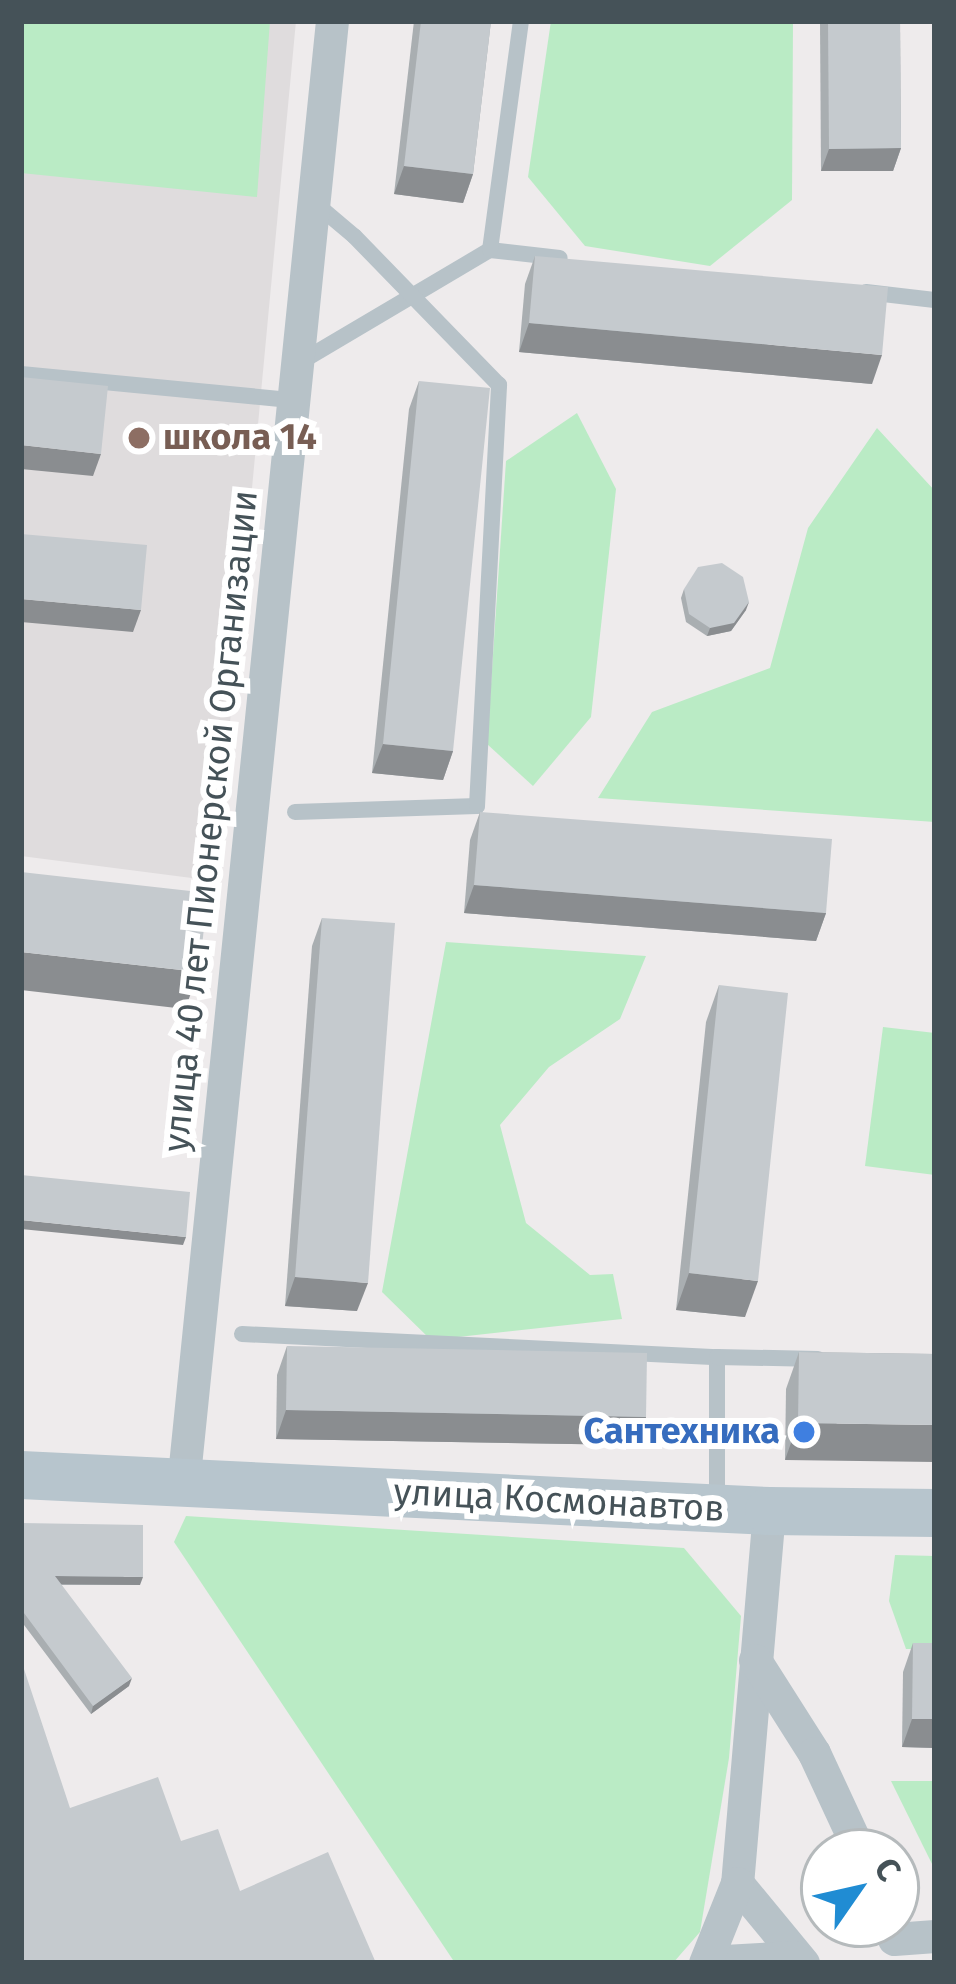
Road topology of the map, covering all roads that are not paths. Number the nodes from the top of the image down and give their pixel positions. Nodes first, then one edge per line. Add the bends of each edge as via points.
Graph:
1 (332, 21) edge
2 (521, 21) edge
3 (314, 202) junction
4 (490, 250) junction
5 (584, 261) edge
6 (841, 290) edge
7 (409, 297) junction
8 (935, 300) edge
9 (297, 364) junction
10 (21, 374) edge
11 (293, 400) junction
12 (296, 812) dead end
13 (242, 1334) dead end
14 (717, 1357) junction
15 (844, 1360) edge
16 (21, 1475) edge
17 (183, 1485) junction
18 (717, 1508) junction
19 (770, 1511) junction
20 (935, 1514) edge
21 (755, 1660) junction
22 (849, 1828) edge
23 (737, 1883) junction
24 (799, 1960) edge
25 (706, 1962) edge

1 - 3 street, улица 40 лет Пионерской Организации
2 - 4 lane
3 - 7 lane
3 - 9 street, улица 40 лет Пионерской Организации
4 - 5 lane
4 - 7 lane
6 - 8 lane
7 - 9 lane
7 - 12 lane via 499,385 477,806
9 - 11 street, улица 40 лет Пионерской Организации
10 - 11 lane
11 - 17 street, улица 40 лет Пионерской Организации
13 - 14 lane
14 - 15 lane
14 - 18 lane
16 - 17 street, улица Космонавтов
17 - 18 street, улица Космонавтов
18 - 19 street, улица Космонавтов
19 - 20 street, улица Космонавтов
19 - 21 street
21 - 22 street via 814,1753
21 - 23 street
23 - 24 street
23 - 25 street
24 - 25 street

